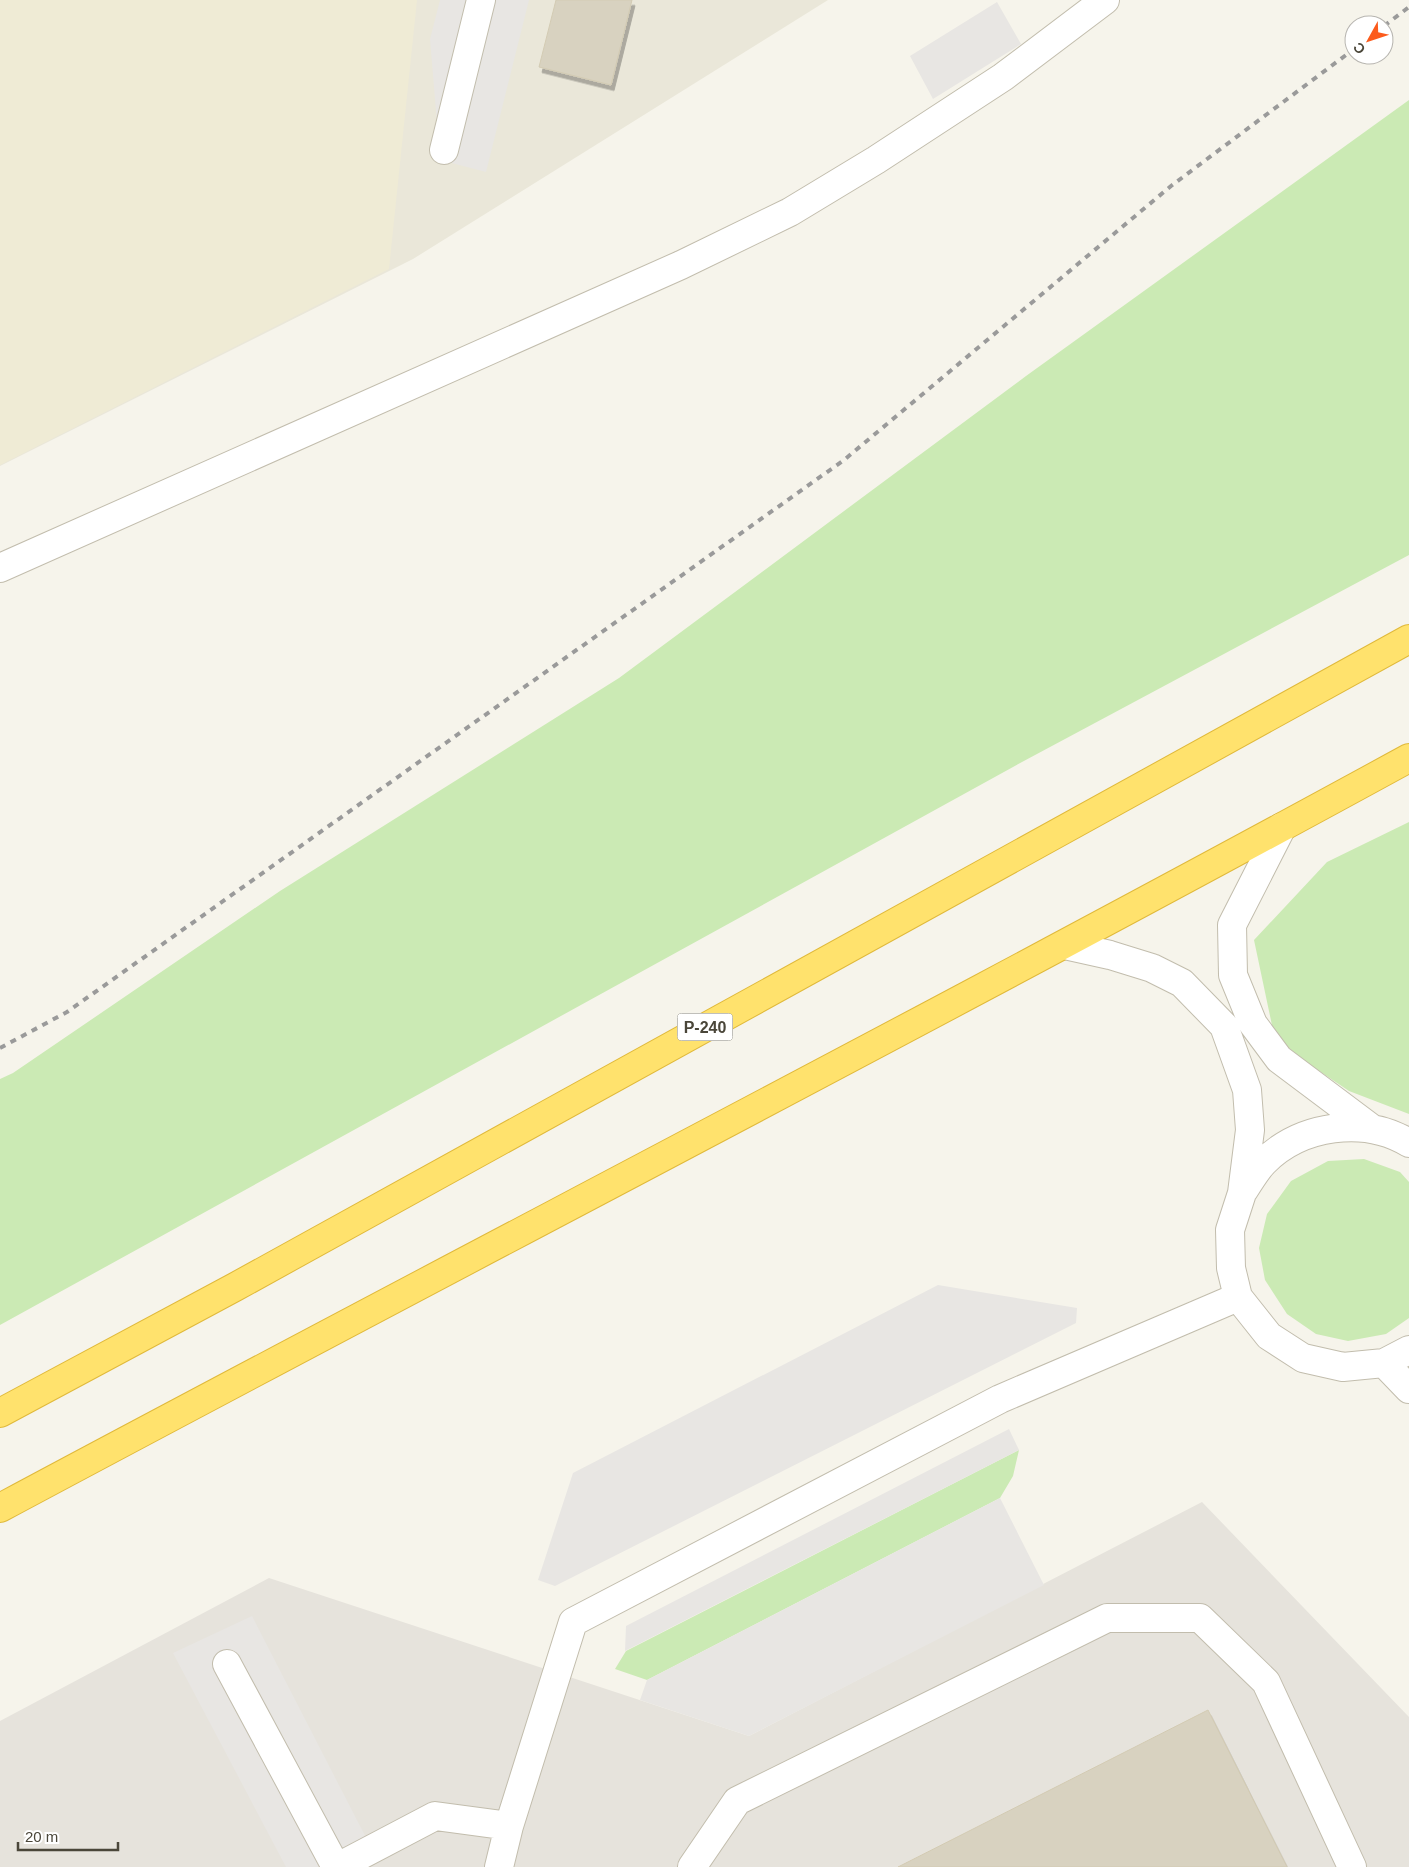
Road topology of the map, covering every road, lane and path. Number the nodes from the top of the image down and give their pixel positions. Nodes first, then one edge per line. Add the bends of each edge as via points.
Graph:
1 (482, 0) edge
2 (1094, 4) edge
3 (444, 150) dead end
4 (0, 568) edge
5 (1409, 639) edge
6 (1409, 758) edge
7 (1282, 827) junction
8 (1064, 945) junction
9 (1371, 1128) junction
10 (1409, 1143) edge
11 (1242, 1193) junction
12 (1238, 1297) junction
13 (1409, 1350) edge
14 (1384, 1362) junction
15 (1409, 1389) edge
16 (0, 1413) edge
17 (0, 1508) edge
18 (228, 1664) dead end
19 (509, 1826) junction
20 (337, 1867) edge
21 (498, 1867) edge
22 (692, 1867) edge
23 (1352, 1867) edge

1 - 3 street
2 - 4 street via 1003,78 790,212 672,269
5 - 16 highway, Р-240
6 - 7 highway
7 - 8 highway
7 - 9 street via 1232,924 1233,975 1253,1024 1279,1059
8 - 11 street via 1152,968 1182,983 1224,1026 1248,1090 1250,1130
8 - 17 highway
9 - 10 street
9 - 11 street via 1332,1128 1295,1139 1264,1162
11 - 12 street via 1230,1230 1231,1268
12 - 14 street via 1269,1336 1303,1358 1343,1367
12 - 19 street via 1000,1399 572,1622
13 - 14 street
14 - 15 street
18 - 20 street
19 - 20 street via 436,1816
19 - 21 street
22 - 23 street via 736,1801 1107,1618 1200,1618 1266,1682

